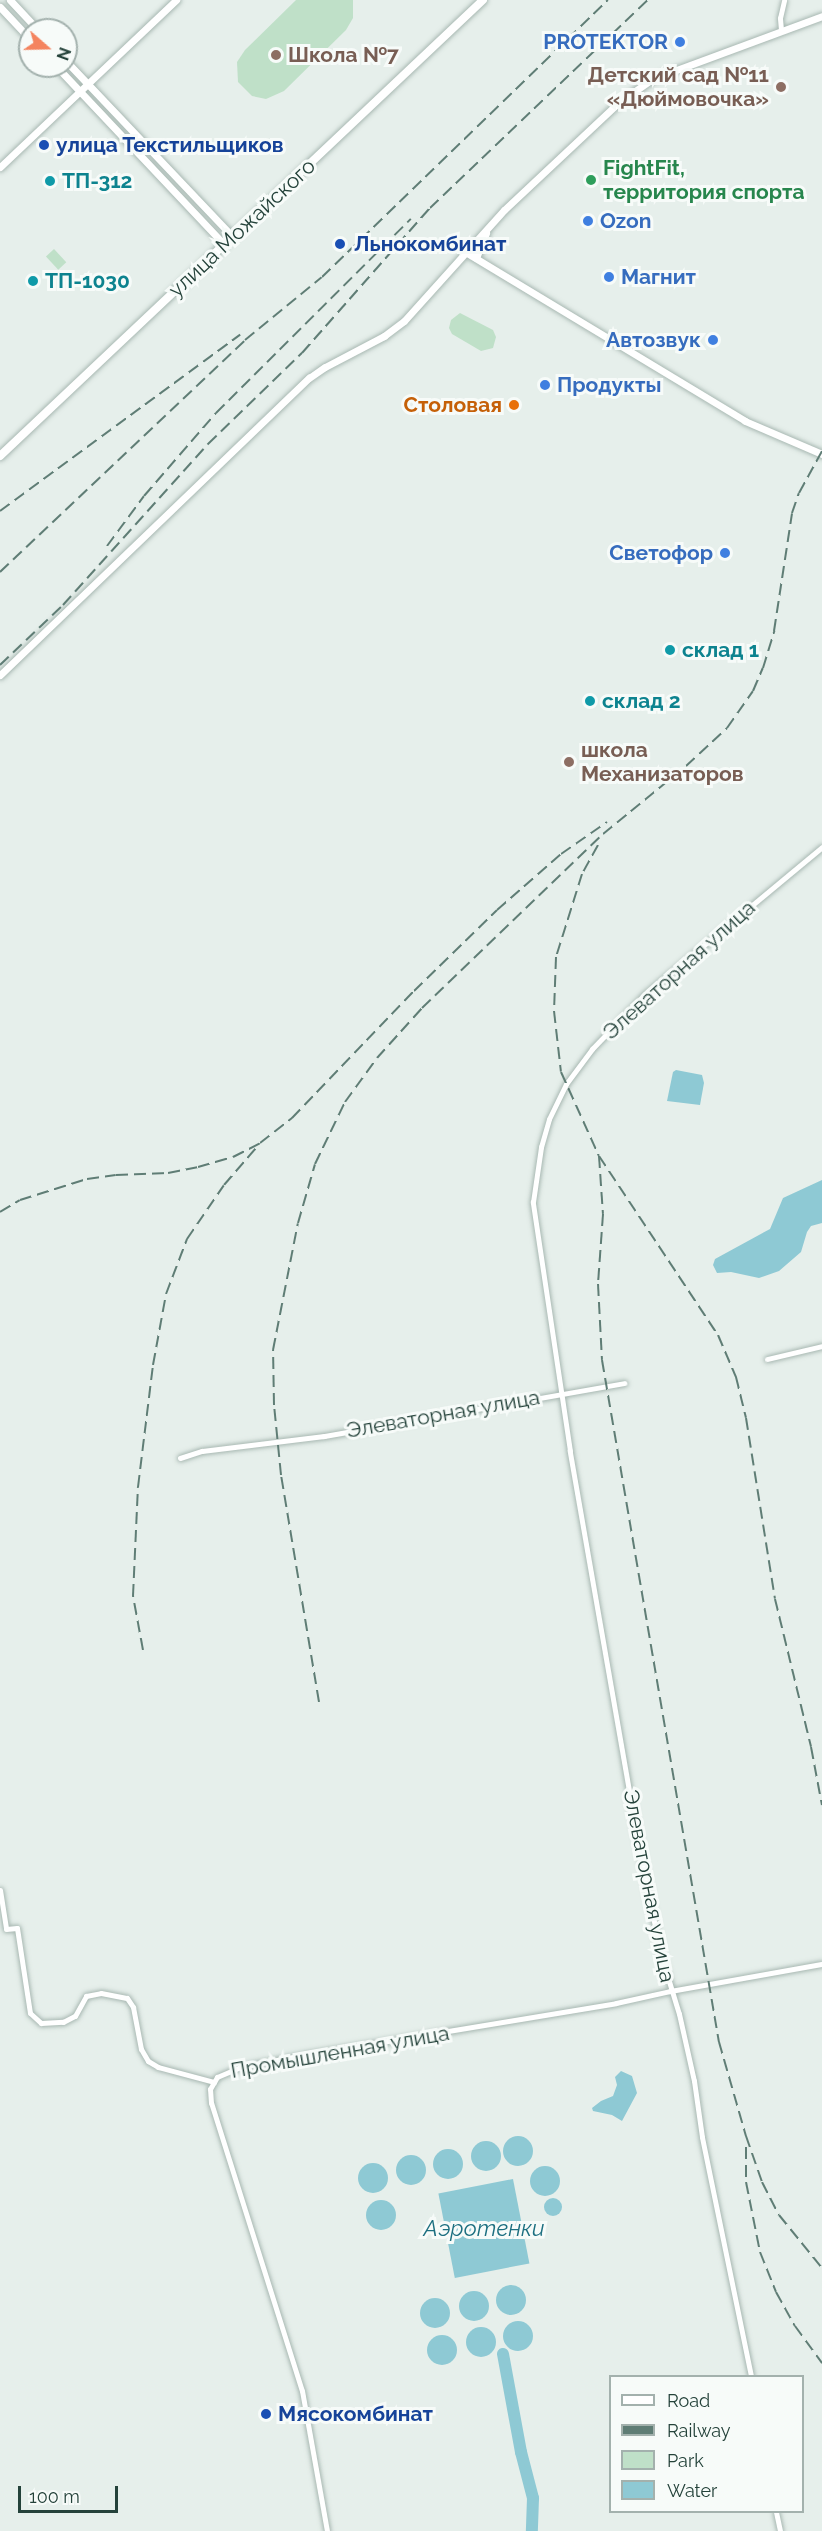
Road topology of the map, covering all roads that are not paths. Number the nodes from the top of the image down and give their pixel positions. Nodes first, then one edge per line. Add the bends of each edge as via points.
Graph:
1 (10, 0) edge
2 (176, 0) edge
3 (483, 0) edge
4 (784, 0) edge
5 (0, 7) edge
6 (822, 16) edge
7 (27, 18) edge
8 (18, 26) edge
9 (781, 30) junction
10 (78, 74) edge
11 (68, 78) edge
12 (87, 84) junction
13 (80, 91) junction
14 (0, 167) edge
15 (490, 226) junction
16 (232, 236) junction
17 (224, 244) junction
18 (467, 252) junction
19 (476, 258) junction
20 (822, 454) edge
21 (0, 456) edge
22 (0, 675) edge
23 (822, 847) edge
24 (822, 1346) edge
25 (767, 1359) dead end
26 (624, 1383) dead end
27 (562, 1392) junction
28 (180, 1458) dead end
29 (0, 1890) edge
30 (822, 1964) edge
31 (670, 1991) junction
32 (213, 2082) junction
33 (751, 2375) edge
34 (776, 2513) edge
35 (327, 2531) edge
36 (780, 2531) edge

1 - 7 street
2 - 12 street
3 - 16 main road, улица Можайского
4 - 9 street
5 - 8 street
6 - 9 street
9 - 15 street via 684,65 634,90 587,129
10 - 12 street
11 - 13 street
12 - 13 street
12 - 16 street
13 - 14 street
13 - 17 street
15 - 18 street
15 - 19 street
16 - 17 main road, улица Можайского
17 - 21 main road, улица Можайского
18 - 19 street
18 - 22 street via 404,321 309,378
19 - 20 street via 745,421
23 - 27 street, Элеваторная улица via 626,1012 563,1089 541,1147 533,1202
24 - 25 street
26 - 27 street, Элеваторная улица
27 - 28 street, Элеваторная улица via 446,1416 239,1445
27 - 31 street, Элеваторная улица via 635,1826
29 - 32 street via 6,1929 17,1928 30,2013 41,2023 63,2022 75,2016 86,1996 101,1993 127,1998 148,2061
30 - 31 street, Промышленная улица
31 - 32 street, Промышленная улица via 616,2004 240,2067 222,2073
31 - 33 street, Элеваторная улица via 694,2081
32 - 35 street, Промышленная улица via 211,2103 302,2391
34 - 36 street

